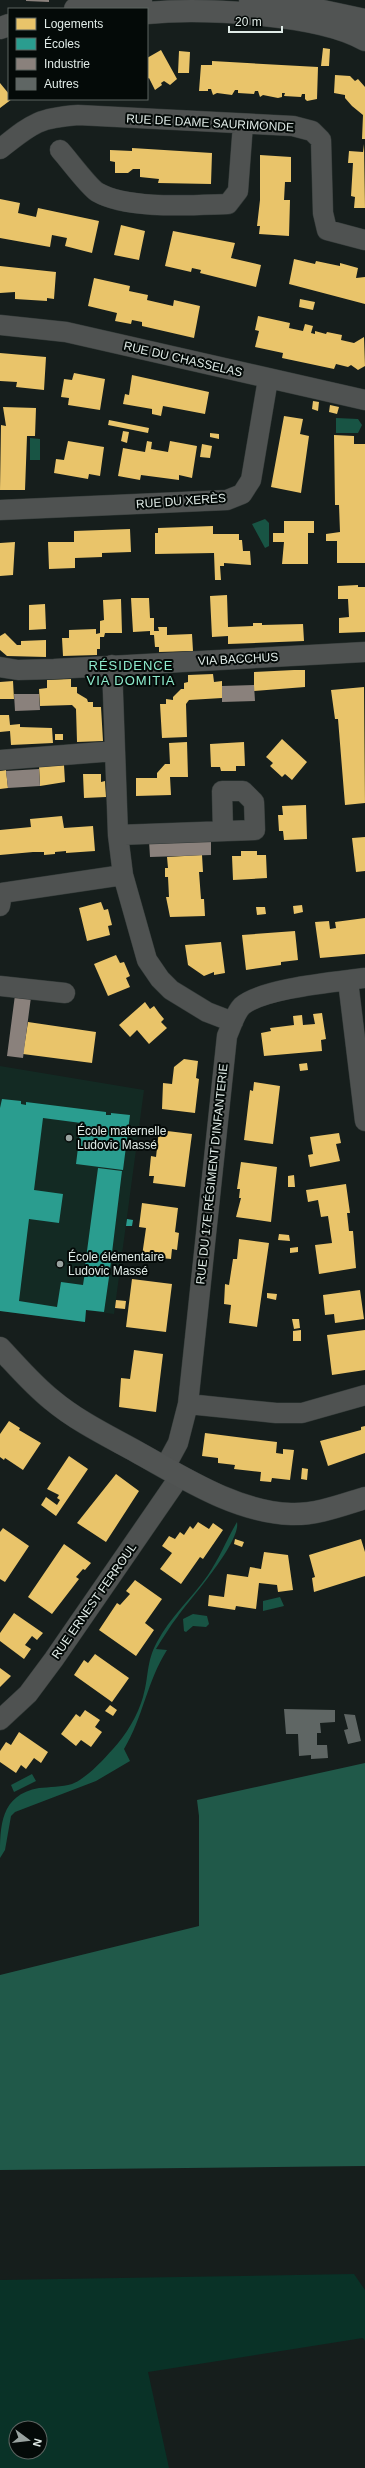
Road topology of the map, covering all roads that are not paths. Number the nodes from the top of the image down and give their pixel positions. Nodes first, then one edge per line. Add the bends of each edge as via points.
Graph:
1 (141, 0) edge
2 (249, 0) edge
3 (82, 8) edge
4 (148, 13) edge
5 (365, 20) edge
6 (365, 40) edge
7 (243, 124) junction
8 (0, 149) edge
9 (60, 150) dead end
10 (365, 240) edge
11 (0, 325) edge
12 (268, 379) junction
13 (365, 400) edge
14 (0, 510) edge
15 (365, 652) edge
16 (112, 665) junction
17 (0, 667) edge
18 (115, 751) junction
19 (0, 760) edge
20 (223, 831) dead end
21 (118, 834) junction
22 (123, 875) junction
23 (0, 906) edge
24 (356, 979) edge
25 (0, 986) edge
26 (65, 993) dead end
27 (233, 1022) junction
28 (365, 1121) edge
29 (0, 1348) edge
30 (365, 1395) edge
31 (188, 1404) junction
32 (172, 1472) junction
33 (365, 1498) edge
34 (0, 1720) edge

1 - 3 main road
2 - 5 main road via 290,4
4 - 6 main road via 220,12 286,19 333,27
7 - 8 street, RUE DE DAME SAURIMONDE via 78,115 53,117 31,124
7 - 9 street via 238,191 228,204 163,206 119,199 96,192
7 - 10 street, RUE DE DAME SAURIMONDE via 293,126 312,131 320,140 323,213 327,230
11 - 12 street, RUE DU CHASSELAS via 66,332
12 - 13 street, RUE DU CHASSELAS
12 - 14 street, RUE DU XERÈS via 251,480 242,494 227,500
15 - 16 street, VIA BACCHUS
16 - 17 street, VIA BACCHUS via 18,670
16 - 18 street
18 - 19 street
18 - 21 street
20 - 21 street
21 - 22 street
22 - 23 street via 2,893
22 - 27 street via 147,960 160,979 171,990 207,1012
24 - 27 street, RUE DU 17E RÉGIMENT D'INFANTERIE via 254,998 241,1007
24 - 28 street
25 - 26 street
27 - 31 street, RUE DU 17E RÉGIMENT D'INFANTERIE via 227,1036 222,1071
29 - 32 main road via 52,1400 98,1431
30 - 31 street via 302,1413 276,1413
31 - 32 street, RUE DU 17E RÉGIMENT D'INFANTERIE
32 - 33 main road via 256,1509 292,1514 328,1509
32 - 34 street, RUE ERNEST FERROUL via 54,1659 28,1694

